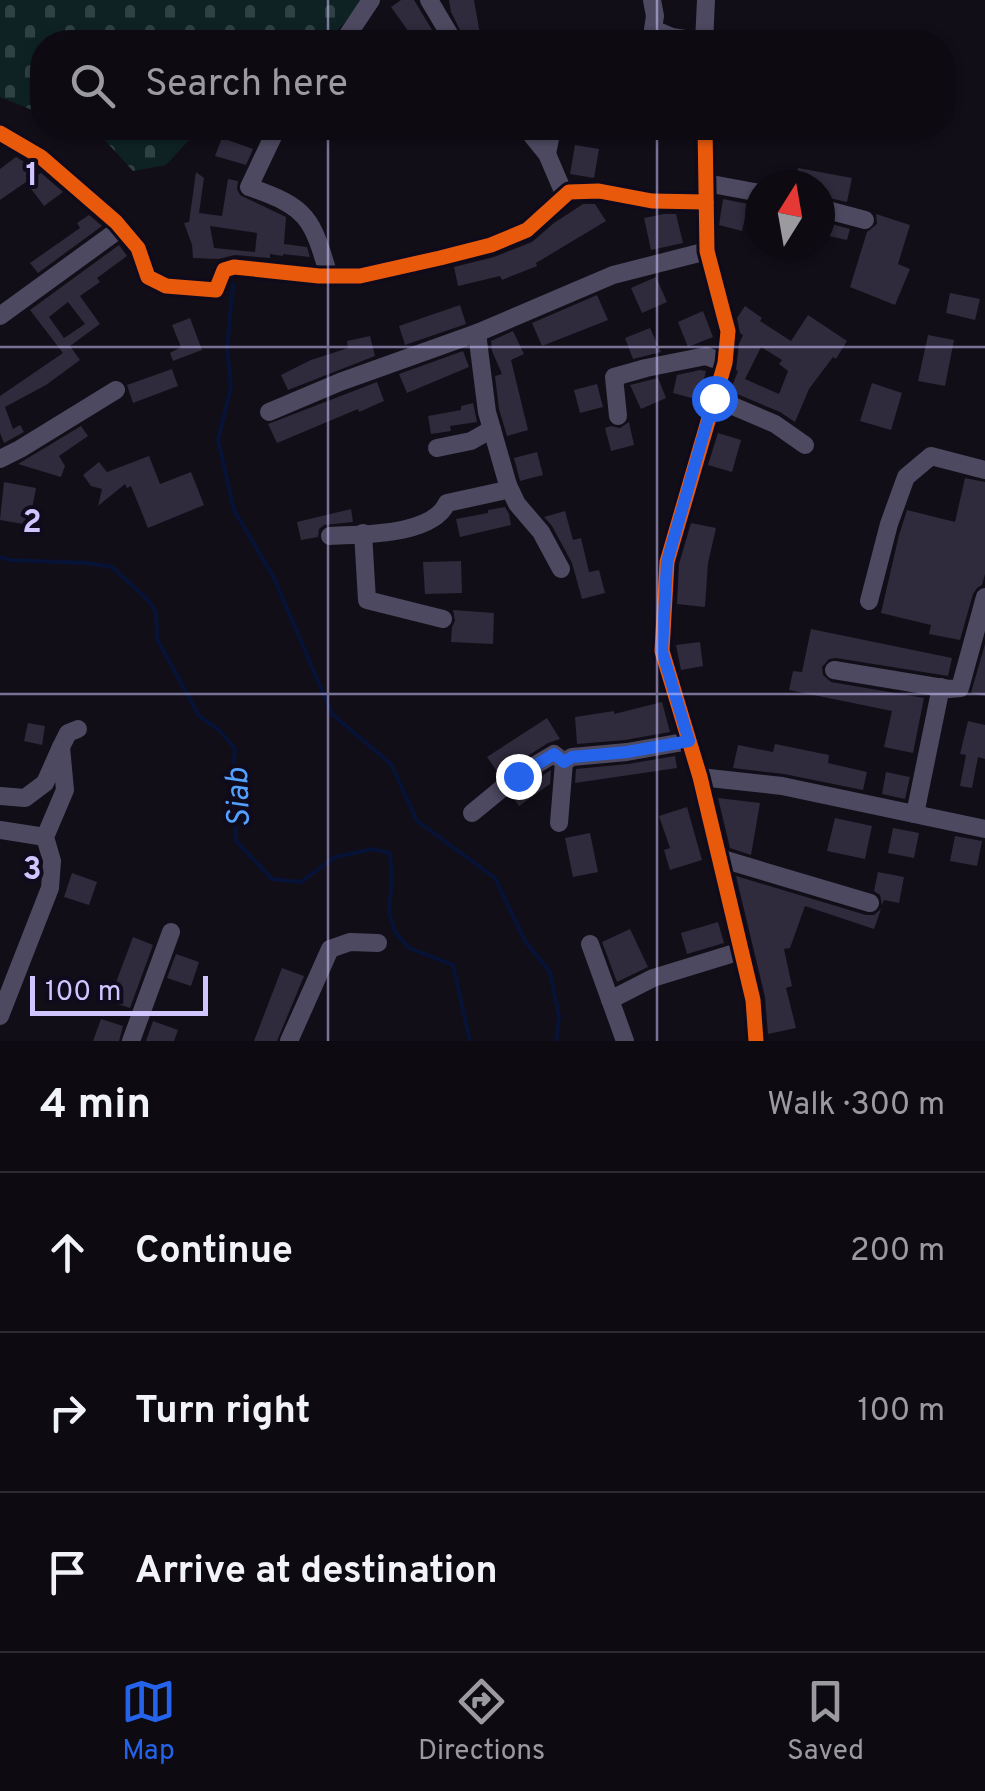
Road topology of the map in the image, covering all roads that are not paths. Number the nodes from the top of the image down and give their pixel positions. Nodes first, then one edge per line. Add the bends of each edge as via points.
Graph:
1 (371, 0) edge
2 (429, 0) edge
3 (652, 0) edge
4 (706, 0) edge
5 (353, 30) edge
6 (447, 30) edge
7 (655, 30) edge
8 (705, 30) edge
9 (0, 134) edge
10 (271, 140) edge
11 (536, 140) edge
12 (550, 140) edge
13 (705, 140) edge
14 (547, 154) junction
15 (706, 192) junction
16 (745, 192) edge
17 (564, 196) junction
18 (835, 212) edge
19 (865, 220) dead end
20 (121, 228) junction
21 (707, 251) junction
22 (329, 276) junction
23 (0, 316) edge
24 (477, 333) junction
25 (725, 362) junction
26 (116, 390) dead end
27 (714, 398) junction
28 (269, 412) dead end
29 (618, 416) dead end
30 (492, 429) junction
31 (806, 445) dead end
32 (436, 448) dead end
33 (1, 454) edge
34 (985, 470) edge
35 (508, 485) junction
36 (362, 534) junction
37 (330, 536) dead end
38 (561, 569) dead end
39 (985, 596) edge
40 (869, 601) dead end
41 (443, 619) dead end
42 (834, 670) dead end
43 (941, 687) junction
44 (78, 729) dead end
45 (689, 741) junction
46 (61, 747) junction
47 (564, 762) junction
48 (700, 777) junction
49 (0, 796) edge
50 (472, 813) dead end
51 (915, 814) junction
52 (558, 823) dead end
53 (985, 829) edge
54 (0, 830) edge
55 (44, 838) junction
56 (719, 858) junction
57 (870, 904) dead end
58 (171, 932) dead end
59 (378, 943) dead end
60 (590, 944) dead end
61 (741, 951) junction
62 (610, 1000) junction
63 (0, 1016) edge
64 (131, 1041) edge
65 (289, 1041) edge
66 (625, 1041) edge
67 (756, 1041) edge

1 - 5 street
2 - 6 street
3 - 7 street
4 - 8 street
9 - 20 street via 41,158
10 - 22 street via 248,188 299,210 318,239
11 - 14 street
12 - 14 street
13 - 15 street
14 - 17 street
15 - 16 street
15 - 17 street via 652,201 599,191
15 - 21 street
17 - 22 street via 527,230 491,245 360,276
18 - 19 street
20 - 22 street via 138,248 148,277 166,286 216,290 224,270 234,268
20 - 23 street
21 - 24 street via 613,276
21 - 25 street via 728,331
24 - 28 street
24 - 30 street
25 - 27 street
25 - 29 street via 706,356 614,378
26 - 33 street
27 - 31 street
27 - 45 street via 667,562 662,651
30 - 32 street via 471,442
30 - 35 street
34 - 40 street via 930,456 906,478
35 - 36 street via 447,504 421,524
35 - 38 street
36 - 37 street
36 - 41 street via 367,600
39 - 43 street via 963,683
42 - 43 street
43 - 51 street
44 - 46 street
45 - 47 street
45 - 48 street
46 - 49 street via 45,783 26,798
46 - 55 street via 64,790
47 - 50 street via 554,754
47 - 52 street
48 - 51 street via 782,786
48 - 56 street
51 - 53 street
54 - 55 street
55 - 63 street via 52,861 50,888
56 - 57 street
56 - 61 street
58 - 64 street
59 - 65 street via 330,949
60 - 62 street
61 - 62 street via 654,978
61 - 67 street
62 - 66 street

